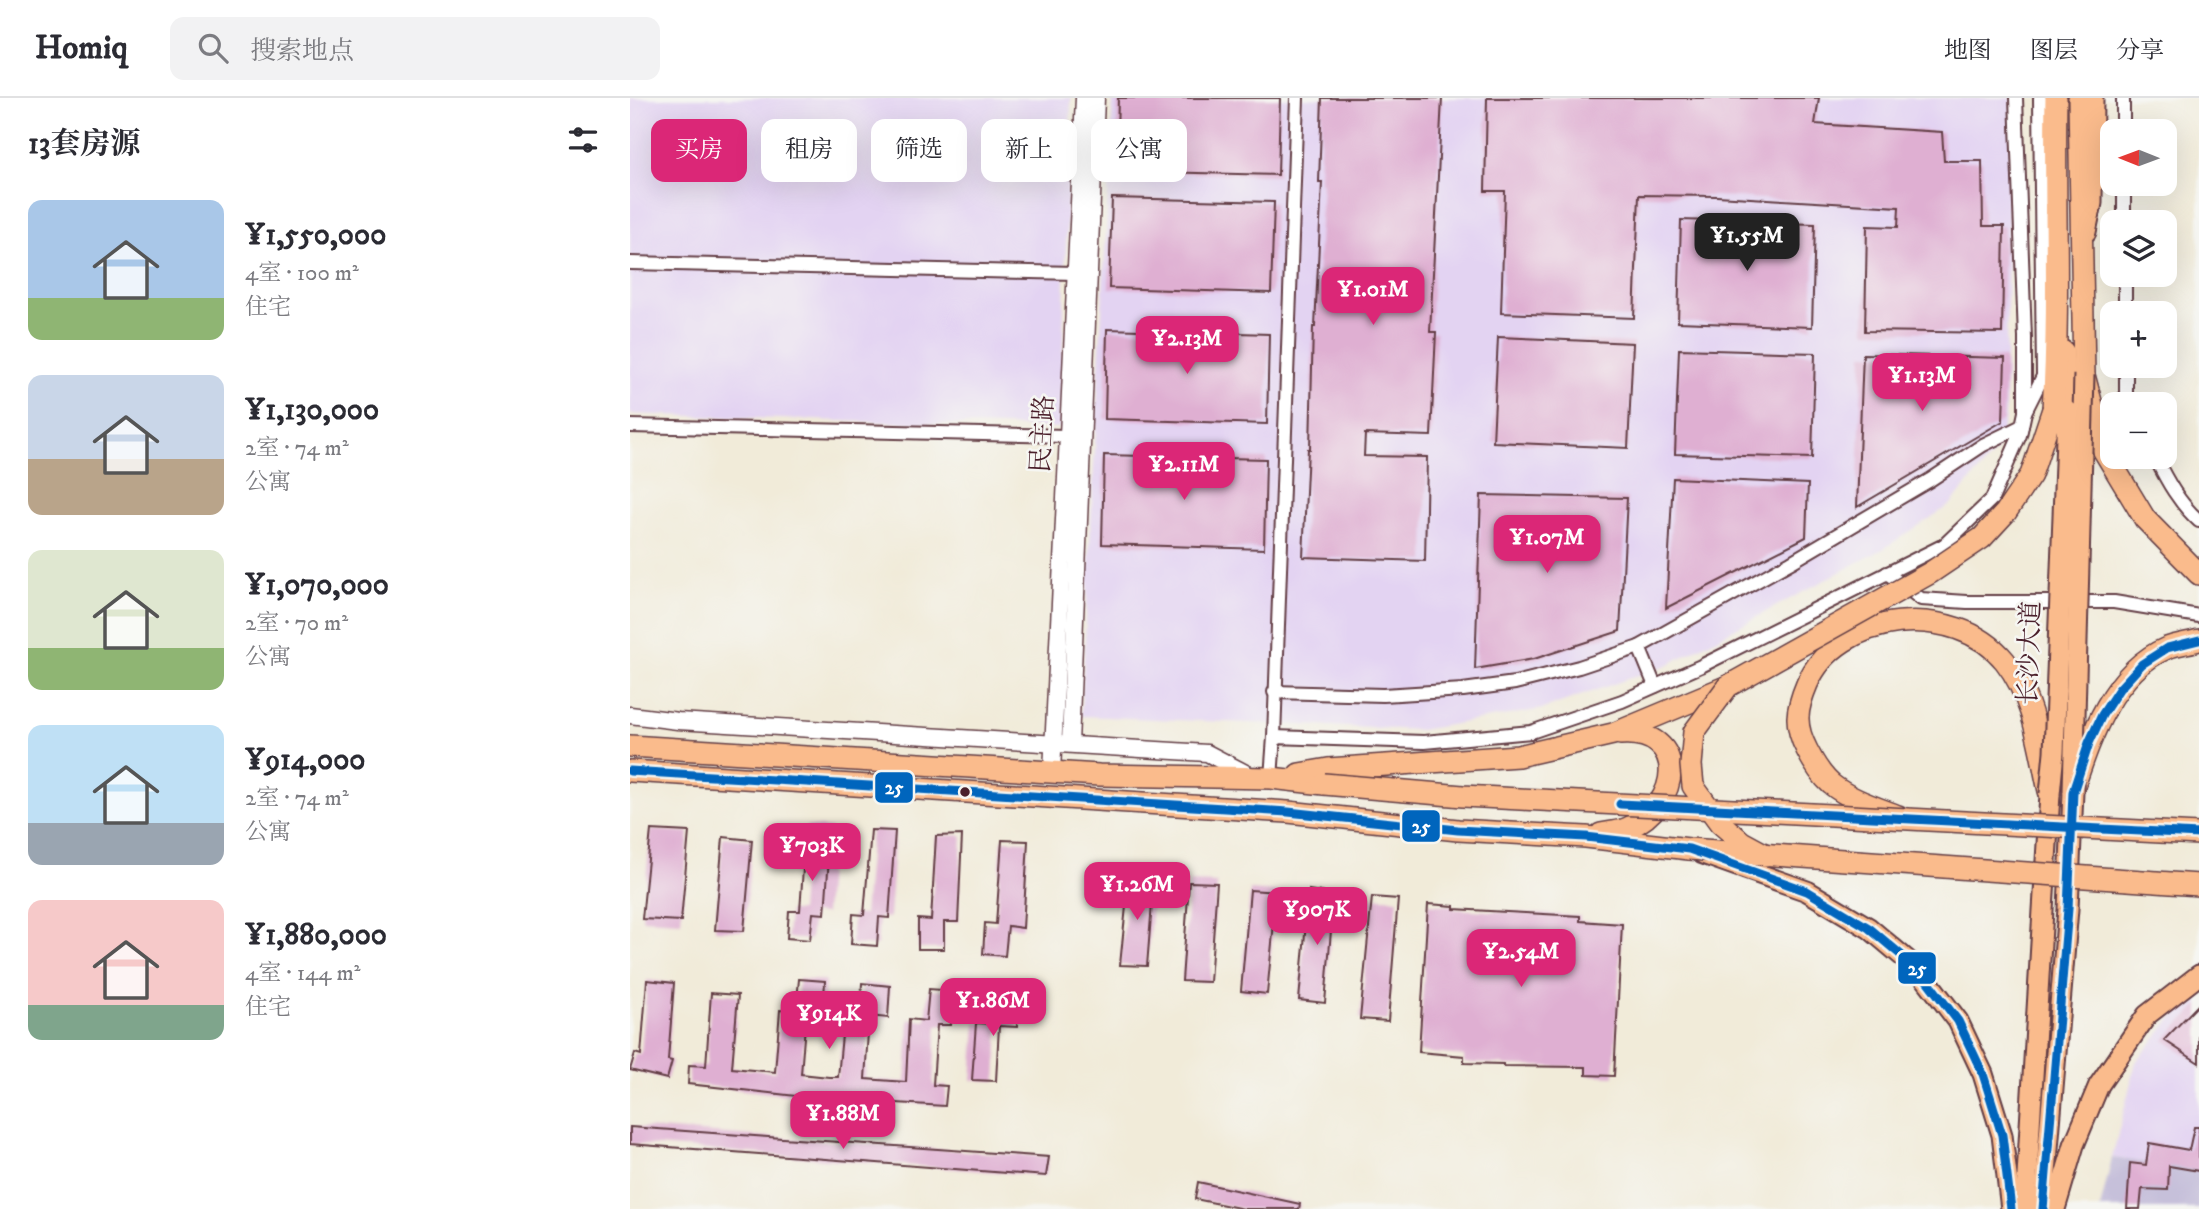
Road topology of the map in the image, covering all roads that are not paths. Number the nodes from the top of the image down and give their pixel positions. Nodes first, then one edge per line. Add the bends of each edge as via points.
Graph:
1 (1084, 98) edge
2 (1096, 98) edge
3 (1297, 98) edge
4 (2016, 98) edge
5 (2079, 98) edge
6 (2093, 98) edge
7 (2123, 98) edge
8 (2053, 104) edge
9 (2123, 119) edge
10 (2082, 253) junction
11 (630, 262) edge
12 (1076, 273) junction
13 (2050, 274) junction
14 (2084, 375) junction
15 (2060, 410) junction
16 (2025, 412) junction
17 (630, 426) edge
18 (2022, 426) junction
19 (1068, 436) junction
20 (2161, 469) edge
21 (2199, 521) edge
22 (1887, 573) junction
23 (2199, 574) edge
24 (2199, 616) edge
25 (2199, 640) edge
26 (1639, 647) junction
27 (1728, 685) junction
28 (1655, 686) junction
29 (1274, 692) junction
30 (630, 715) edge
31 (1614, 734) junction
32 (1274, 737) junction
33 (1061, 743) junction
34 (630, 746) edge
35 (630, 771) edge
36 (1052, 772) junction
37 (1326, 776) junction
38 (1263, 778) junction
39 (2073, 792) junction
40 (2050, 794) junction
41 (1907, 819) junction
42 (2199, 834) edge
43 (1586, 837) junction
44 (1689, 849) junction
45 (1766, 855) junction
46 (2199, 885) edge
47 (2199, 975) edge
48 (2011, 1209) edge
49 (2025, 1209) edge
50 (2043, 1209) edge
51 (2055, 1209) edge

1 - 12 street, 民主路
2 - 33 street, 民主路
3 - 29 street
4 - 16 street
5 - 10 highway
6 - 10 main road via 2092,203
7 - 9 street
8 - 13 highway
8 - 13 street
10 - 14 highway
11 - 12 street
12 - 19 street, 民主路
13 - 15 highway
13 - 16 street via 2043,376
14 - 23 highway, bridge via 2104,451 2145,519
14 - 39 main road, bridge
15 - 27 highway, bridge via 2031,475 1982,538 1930,573
15 - 40 main road, 长沙大道, bridge
16 - 18 street
17 - 19 street
18 - 22 street via 1992,499 1944,545
18 - 26 street
19 - 33 street, 民主路
20 - 21 street
22 - 24 street via 1922,600 2114,602
22 - 28 street
25 - 39 highway, bridge via 2167,649 2142,664 2119,689 2089,743
26 - 28 street
26 - 29 street via 1567,671 1463,690 1383,695
27 - 31 highway
27 - 45 highway, bridge via 1694,732 1693,786 1720,823
28 - 32 street via 1531,732 1424,742
29 - 32 street
30 - 33 street
31 - 37 highway via 1518,757
31 - 43 highway via 1634,733 1660,746 1672,770 1669,788 1644,818 1628,828
32 - 38 street
33 - 36 street, 民主路
33 - 38 street via 1207,753
34 - 36 highway
35 - 43 highway via 1288,812 1458,830
36 - 38 highway
37 - 38 highway
37 - 41 highway, bridge via 1463,796
39 - 50 main road
40 - 41 highway, bridge via 2033,715 2004,660 1983,641 1959,629 1904,622 1867,628 1824,655 1812,673 1798,705 1798,733 1829,783 1850,797
40 - 49 main road, 长沙大道
41 - 42 highway, bridge
43 - 44 highway
44 - 45 highway, bridge
44 - 48 main road, bridge via 1807,891 1869,928 1919,970 1958,1021 1983,1074 2002,1135
45 - 46 highway, bridge
47 - 51 main road via 2147,1015 2099,1085

